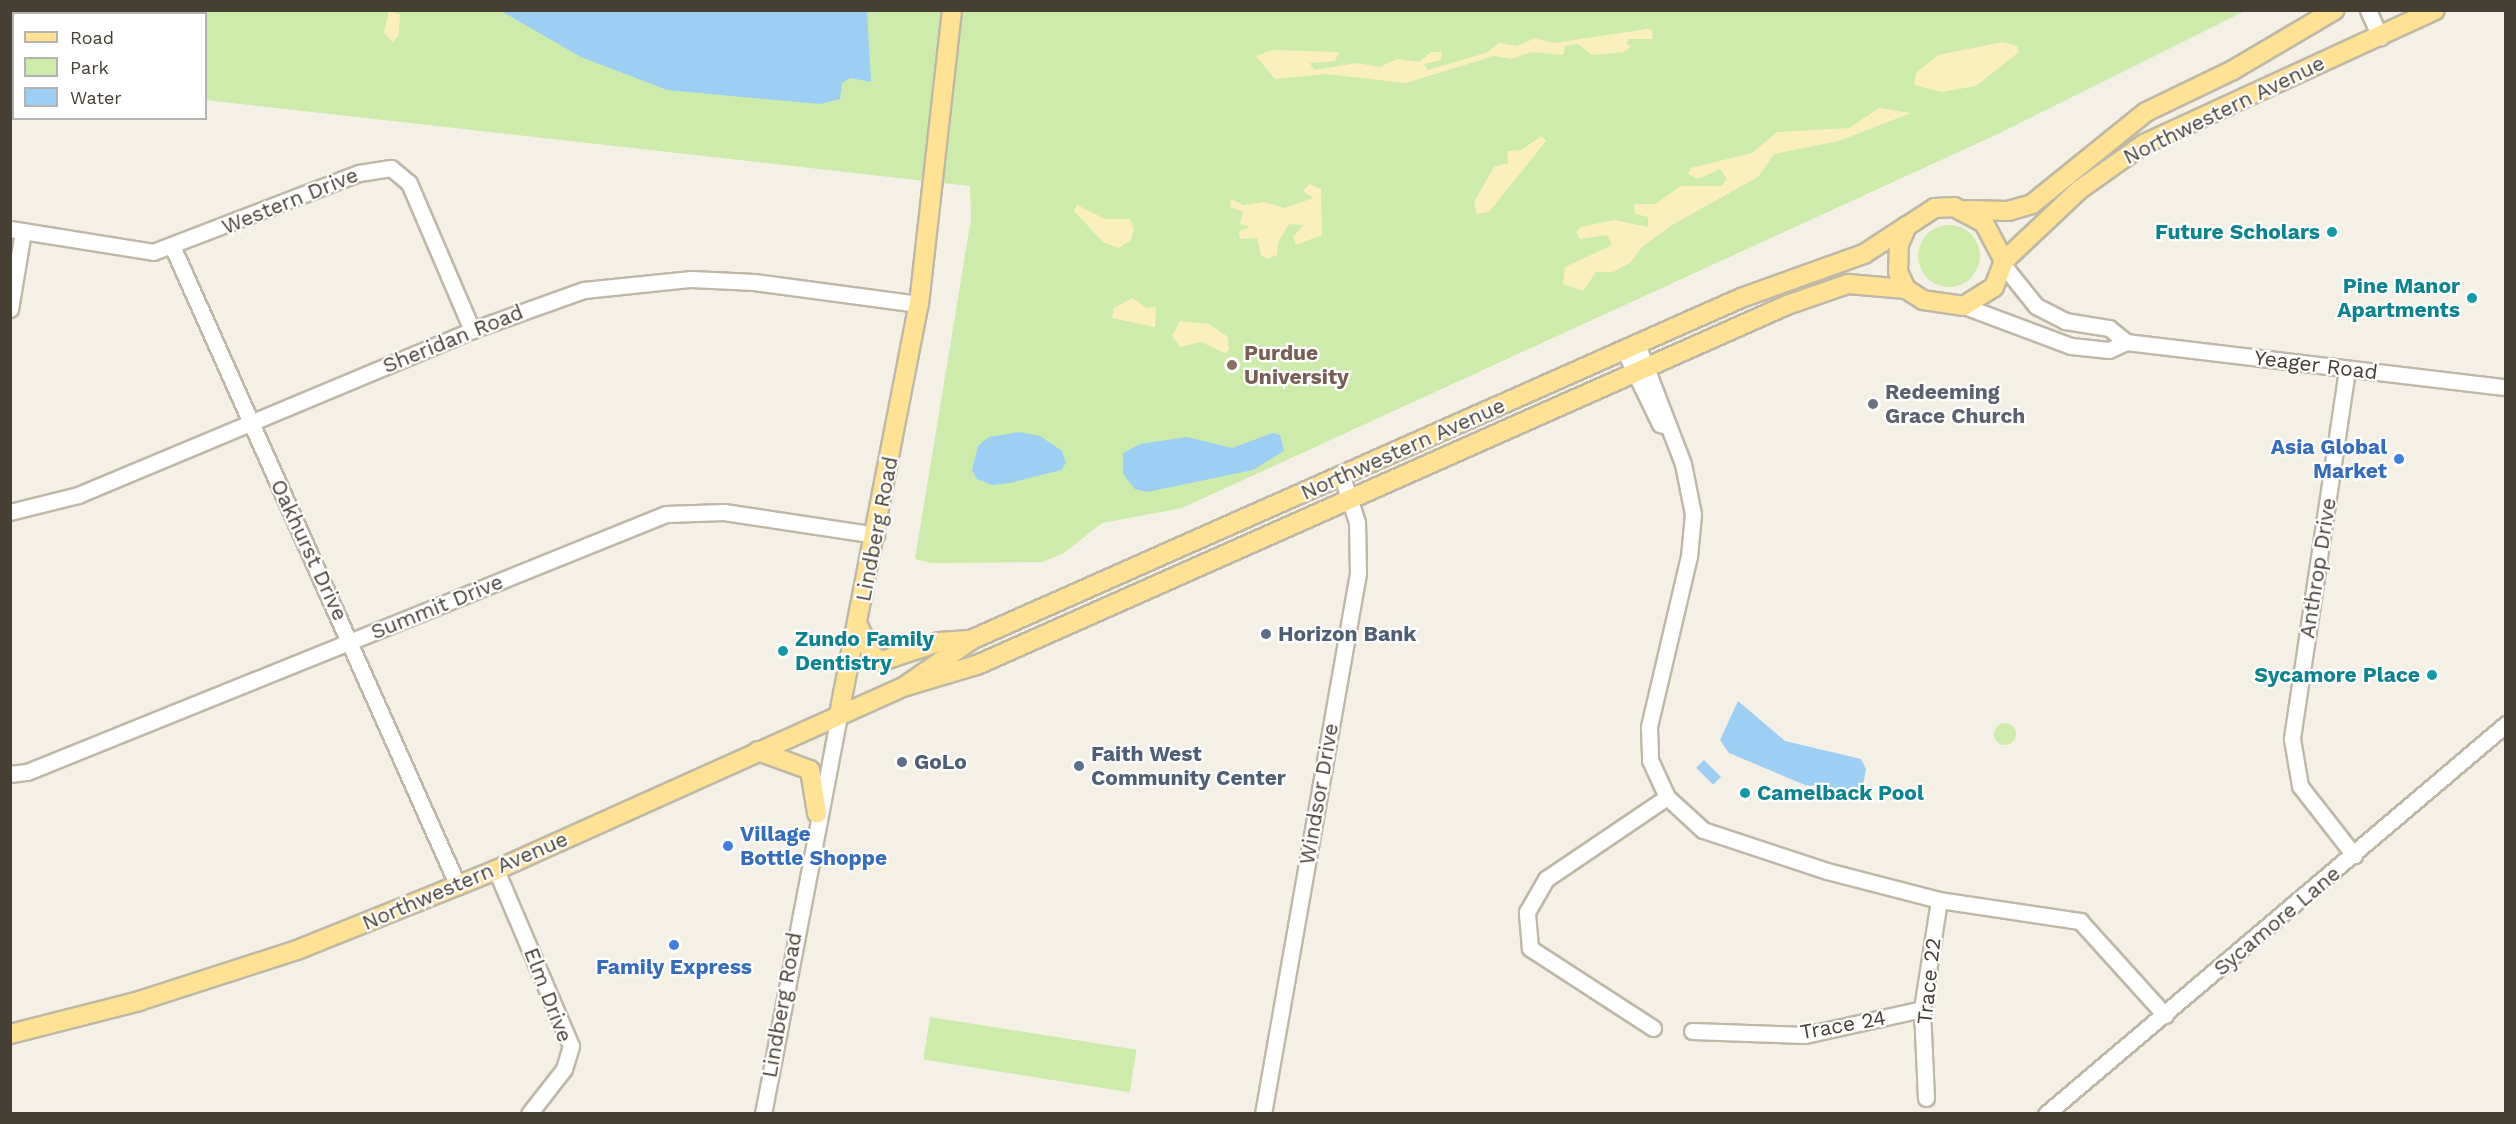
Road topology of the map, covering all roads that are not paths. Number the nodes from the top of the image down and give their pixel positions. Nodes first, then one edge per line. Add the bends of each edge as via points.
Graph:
1 (952, 10) edge
2 (2335, 10) edge
3 (2368, 10) edge
4 (2435, 10) edge
5 (2380, 38) junction
6 (1967, 210) junction
7 (1908, 226) junction
8 (17, 230) edge
9 (172, 248) junction
10 (2004, 264) junction
11 (1906, 289) junction
12 (919, 304) junction
13 (1964, 306) junction
14 (10, 309) edge
15 (472, 330) junction
16 (2126, 342) junction
17 (1630, 347) junction
18 (1641, 370) junction
19 (2347, 370) junction
20 (2505, 387) edge
21 (250, 422) junction
22 (1342, 477) junction
23 (1352, 499) junction
24 (10, 512) edge
25 (876, 536) junction
26 (858, 625) junction
27 (973, 639) junction
28 (351, 642) junction
29 (904, 686) junction
30 (839, 714) junction
31 (2505, 724) edge
32 (758, 751) junction
33 (10, 774) edge
34 (1667, 797) junction
35 (817, 813) junction
36 (2354, 855) junction
37 (495, 870) junction
38 (458, 886) junction
39 (1939, 900) junction
40 (1922, 1008) junction
41 (2165, 1015) junction
42 (1653, 1028) dead end
43 (1692, 1031) dead end
44 (10, 1034) edge
45 (1926, 1098) dead end
46 (529, 1113) edge
47 (763, 1113) edge
48 (1263, 1113) edge
49 (2046, 1113) edge

1 - 12 main road, Lindberg Road
2 - 6 main road, Northwestern Avenue via 2233,70 2146,112 2032,204 2008,211
3 - 5 street
4 - 5 main road, Northwestern Avenue
5 - 10 main road, Northwestern Avenue via 2144,144 2079,190
6 - 7 main road via 1935,208
6 - 10 main road via 1992,232
7 - 11 main road via 1896,257
7 - 17 main road, Northwestern Avenue via 1864,254 1812,270
8 - 9 street, Western Drive via 133,250
8 - 14 street
9 - 15 street, Western Drive via 359,173 391,168 410,183
9 - 21 street, Oakhurst Drive
10 - 13 main road via 1987,295
10 - 16 street, Yeager Road via 2036,306 2065,321 2109,328
11 - 13 main road via 1931,303
11 - 18 main road, Northwestern Avenue via 1867,283 1839,286
12 - 15 street, Sheridan Road via 754,282 630,282 584,290
12 - 25 main road, Lindberg Road
13 - 16 street, Yeager Road via 2071,346 2109,350
15 - 21 street, Sheridan Road
16 - 19 street, Yeager Road
17 - 18 street
17 - 22 main road, Northwestern Avenue
18 - 23 main road, Northwestern Avenue
18 - 34 street via 1660,424 1667,426 1683,464 1693,514 1689,556 1649,727 1650,760
19 - 20 street, Yeager Road
19 - 36 street, Anthrop Drive via 2292,739 2300,786
21 - 24 street, Sheridan Road via 78,495
21 - 28 street, Oakhurst Drive
22 - 23 street, Windsor Drive
22 - 27 main road, Northwestern Avenue
23 - 29 main road, Northwestern Avenue via 977,665
23 - 48 street, Windsor Drive via 1360,545 1358,573
25 - 26 main road, Lindberg Road
25 - 28 street, Summit Drive via 724,512 666,514
26 - 27 main road via 872,655 888,662 939,642
26 - 30 main road, Lindberg Road
27 - 29 main road, Northwestern Avenue
28 - 33 street, Summit Drive via 27,772
28 - 38 street, Oakhurst Drive
29 - 30 main road, Northwestern Avenue
30 - 32 main road, Northwestern Avenue
30 - 35 street, Lindberg Road
31 - 36 street, Sycamore Lane
32 - 35 main road via 810,770
32 - 37 main road, Northwestern Avenue
34 - 39 street via 1713,834 1882,888
34 - 42 street via 1546,879 1527,912 1530,948
35 - 47 street, Lindberg Road
36 - 41 street, Sycamore Lane
37 - 38 main road, Northwestern Avenue
37 - 46 street, Elm Drive via 571,1046 564,1069
38 - 44 main road, Northwestern Avenue via 297,950 139,1001
39 - 40 street, Trace 22
39 - 41 street via 2080,921
40 - 43 street, Trace 24 via 1805,1035
40 - 45 street, Trace 22
41 - 49 street, Sycamore Lane

